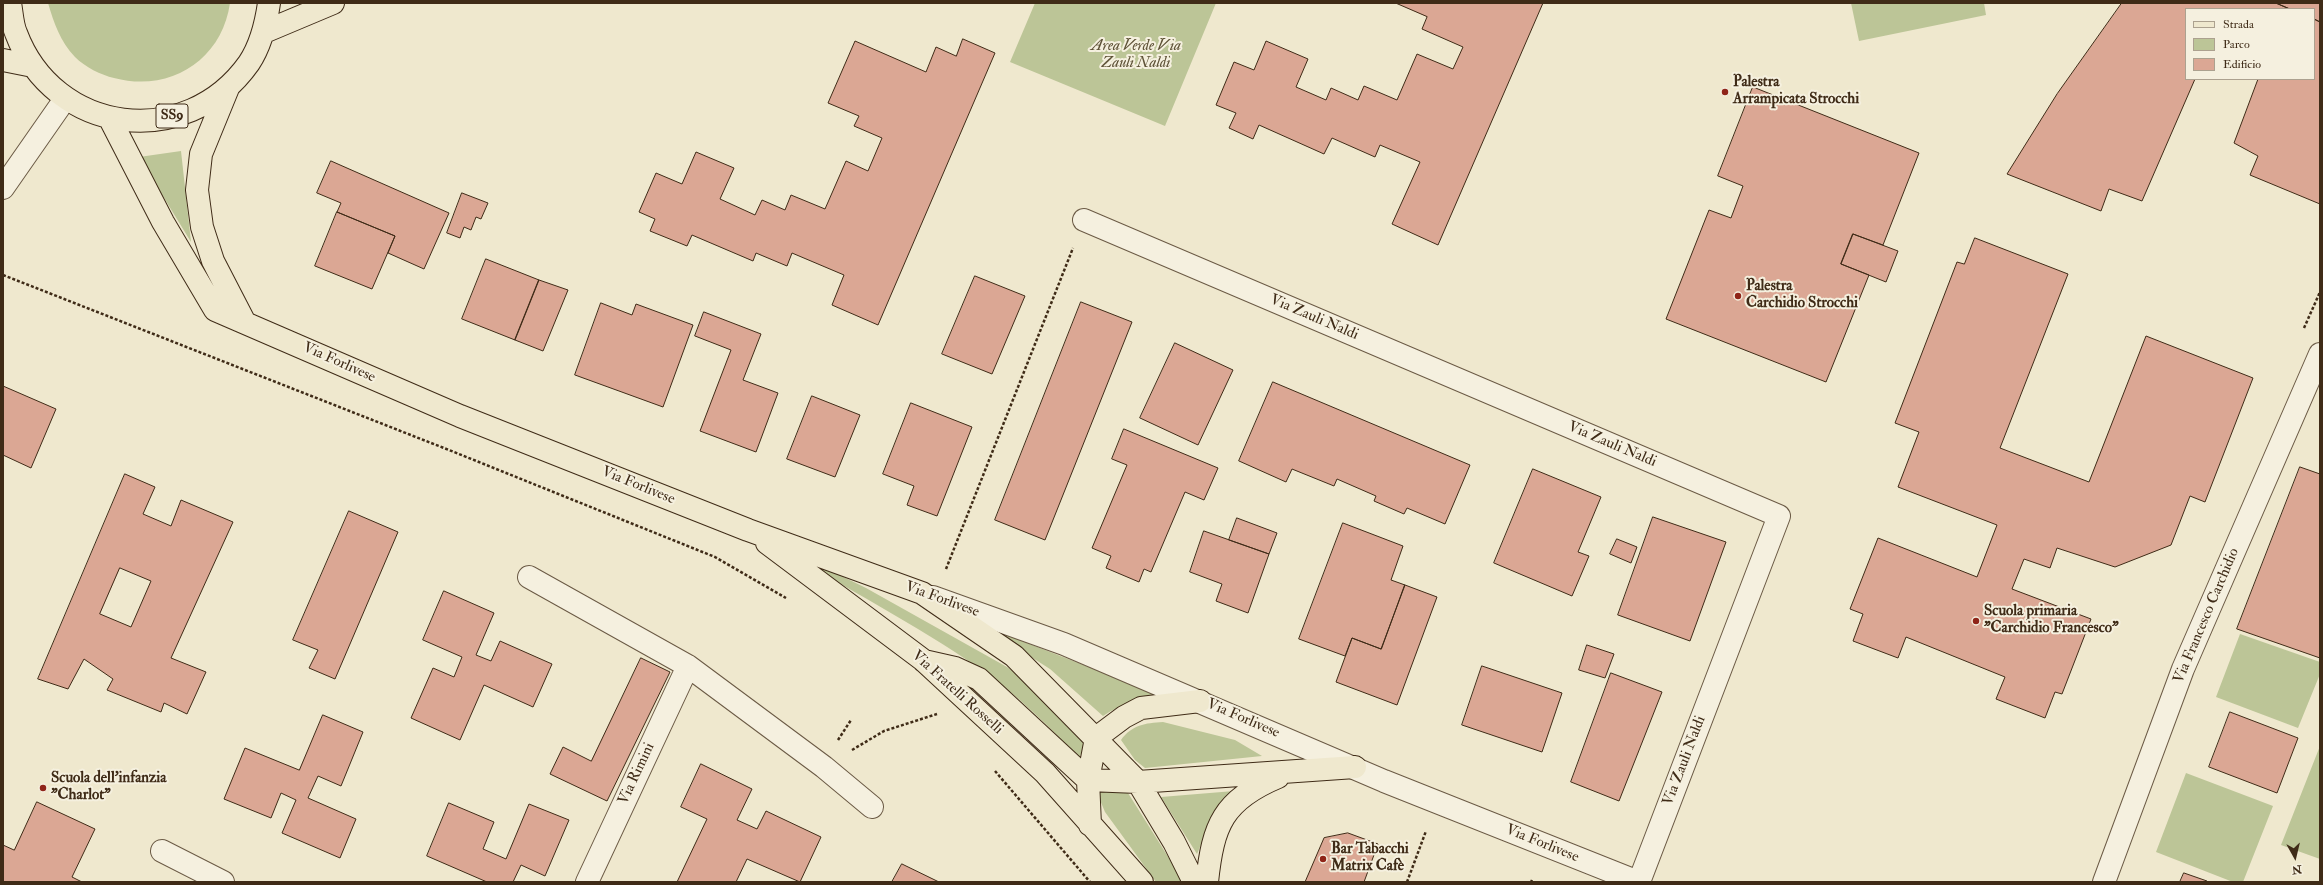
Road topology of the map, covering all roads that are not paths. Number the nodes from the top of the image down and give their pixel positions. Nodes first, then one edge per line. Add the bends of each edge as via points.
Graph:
1 (10, 3) edge
2 (269, 3) edge
3 (333, 3) edge
4 (264, 32) junction
5 (3, 60) edge
6 (33, 66) junction
7 (228, 88) junction
8 (65, 98) junction
9 (110, 119) junction
10 (3, 188) edge
11 (1084, 220) road end
12 (244, 321) junction
13 (2318, 361) edge
14 (748, 530) junction
15 (529, 577) dead end
16 (922, 593) junction
17 (923, 660) junction
18 (688, 666) junction
19 (1200, 702) junction
20 (1096, 738) junction
21 (1355, 767) junction
22 (1292, 772) junction
23 (1088, 780) junction
24 (1138, 782) junction
25 (872, 807) dead end
26 (1090, 825) junction
27 (162, 851) dead end
28 (224, 882) edge
29 (587, 882) edge
30 (1142, 882) edge
31 (1194, 882) edge
32 (1207, 882) edge
33 (1638, 882) edge
34 (2104, 882) edge

1 - 6 main road, SS9 via 16,32
2 - 4 main road, SS9
3 - 4 main road
4 - 7 main road, SS9 via 250,62
5 - 6 main road
6 - 8 main road, SS9
7 - 9 main road, SS9 via 193,111 152,121
7 - 12 main road via 201,154 198,190 202,227 213,261
8 - 9 main road, SS9
8 - 10 street
9 - 12 main road, Via Forlivese via 163,222 215,310
11 - 33 street, Via Zauli Naldi via 1779,516
12 - 14 main road, Via Forlivese via 460,416
13 - 34 street, Via Francesco Carchidio via 2183,669
14 - 16 main road, Via Forlivese
14 - 17 main road, Via Fratelli Rosselli
15 - 18 street
16 - 19 street, Via Forlivese via 1064,644
16 - 20 main road via 1014,656
17 - 23 main road via 955,668 979,679
17 - 26 main road, Via Fratelli Rosselli via 1045,773
18 - 25 street via 824,767
18 - 29 street, Via Rimini
19 - 20 main road via 1141,708
19 - 21 street, Via Forlivese
20 - 23 main road
20 - 24 main road
21 - 22 main road
21 - 33 street, Via Forlivese
22 - 24 main road
22 - 32 main road via 1259,786 1235,802 1213,839
23 - 24 main road
23 - 26 main road
24 - 31 main road via 1174,842
26 - 30 main road, Via Fratelli Rosselli
27 - 28 street

